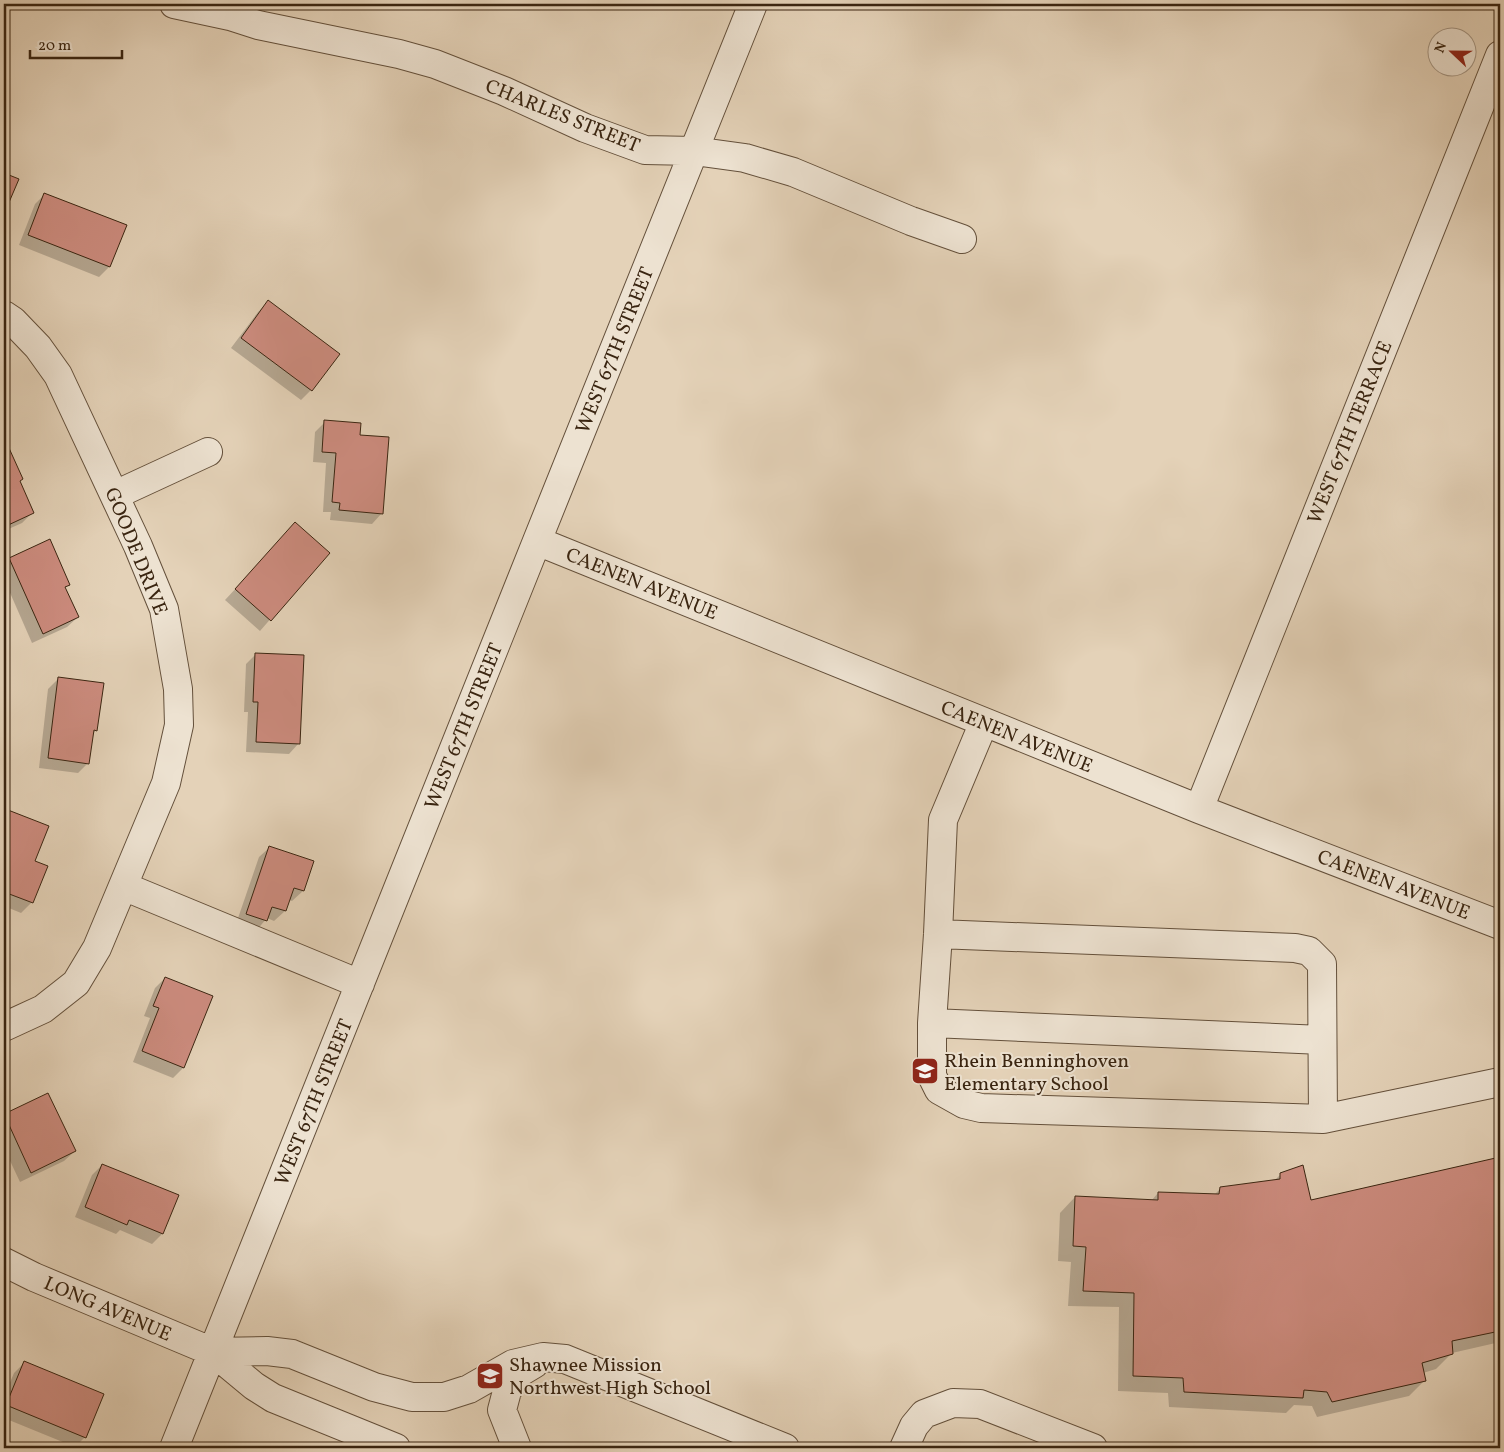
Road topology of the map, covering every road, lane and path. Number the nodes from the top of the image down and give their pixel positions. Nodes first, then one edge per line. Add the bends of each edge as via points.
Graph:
1 (174, 4) edge
2 (753, 4) edge
3 (220, 9) edge
4 (1500, 55) edge
5 (694, 151) junction
6 (962, 239) dead end
7 (4, 314) edge
8 (208, 452) dead end
9 (115, 495) junction
10 (537, 541) junction
11 (984, 722) junction
12 (1199, 809) junction
13 (123, 886) junction
14 (1500, 925) edge
15 (938, 934) junction
16 (360, 984) junction
17 (932, 1023) junction
18 (4, 1027) edge
19 (1322, 1040) junction
20 (1500, 1082) edge
21 (1323, 1119) junction
22 (4, 1262) edge
23 (213, 1352) junction
24 (543, 1357) junction
25 (174, 1448) edge
26 (396, 1448) edge
27 (517, 1448) edge
28 (785, 1448) edge
29 (904, 1448) edge
30 (1093, 1448) edge

1 - 3 street, CHARLES STREET
2 - 5 street, WEST 67TH STREET
3 - 5 street, CHARLES STREET via 258,25 435,64 645,150
4 - 12 street, WEST 67TH TERRACE
5 - 6 street, CHARLES STREET via 746,158 793,172
5 - 10 street, WEST 67TH STREET
7 - 9 street, GOODE DRIVE via 38,347 58,375
8 - 9 street
9 - 13 street, GOODE DRIVE via 164,609 178,689 178,725 166,783
10 - 11 street, CAENEN AVENUE
10 - 16 street, WEST 67TH STREET
11 - 12 street, CAENEN AVENUE
11 - 15 street via 943,820
12 - 14 street, CAENEN AVENUE
13 - 16 street
13 - 18 street, GOODE DRIVE via 98,948 76,983 43,1009
15 - 17 street
15 - 19 street via 1309,951 1322,964
16 - 23 street, WEST 67TH STREET
17 - 19 street
17 - 21 street via 932,1076 939,1090 964,1104 981,1108
19 - 21 street
20 - 21 street
22 - 23 street, LONG AVENUE
23 - 24 street via 292,1354 374,1387 412,1397 444,1397 469,1389 513,1364
23 - 25 street, WEST 67TH STREET
23 - 26 street via 273,1398
24 - 27 street via 519,1373 506,1391 502,1410
24 - 28 street via 565,1359
29 - 30 street via 914,1426 924,1414 953,1403 980,1404

